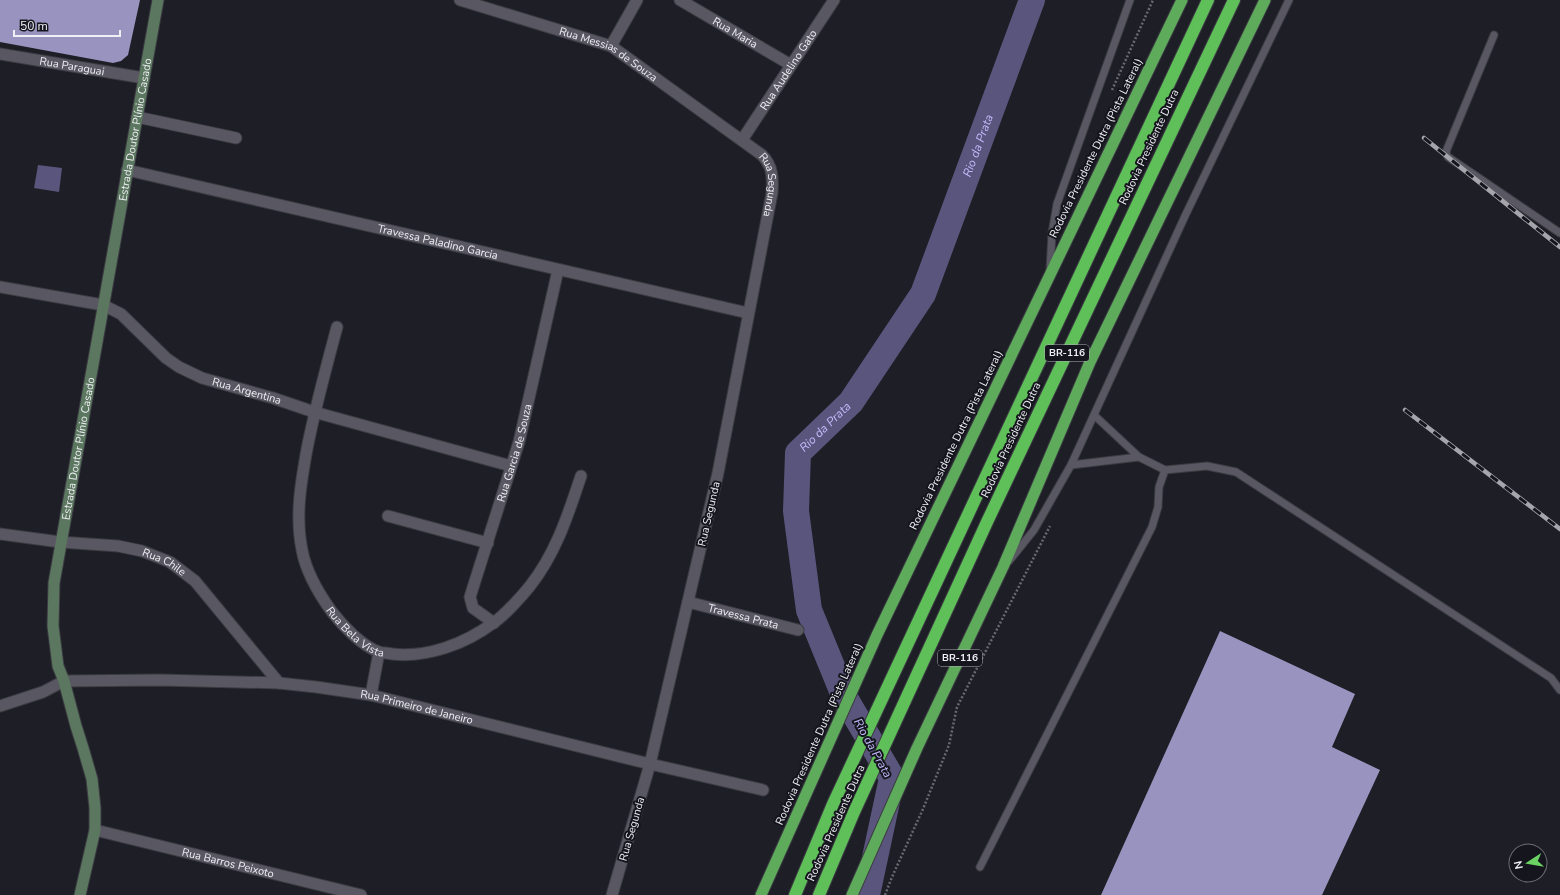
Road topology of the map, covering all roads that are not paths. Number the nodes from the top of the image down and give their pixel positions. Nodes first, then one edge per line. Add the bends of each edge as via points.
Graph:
1 (158, 0) edge
2 (460, 0) edge
3 (637, 0) edge
4 (680, 0) edge
5 (834, 0) edge
6 (1130, 0) edge
7 (1182, 0) edge
8 (1208, 0) edge
9 (1234, 0) edge
10 (1265, 0) edge
11 (1289, 0) edge
12 (1494, 35) dead end
13 (611, 46) junction
14 (0, 54) edge
15 (791, 65) junction
16 (144, 78) junction
17 (137, 117) junction
18 (236, 138) dead end
19 (742, 140) junction
20 (127, 170) junction
21 (1560, 233) edge
22 (558, 270) junction
23 (1049, 274) junction
24 (0, 287) edge
25 (103, 305) junction
26 (748, 313) junction
27 (337, 327) dead end
28 (314, 412) junction
29 (1094, 415) junction
30 (1139, 457) junction
31 (1071, 464) junction
32 (511, 466) junction
33 (1165, 470) junction
34 (581, 476) dead end
35 (388, 516) dead end
36 (0, 534) edge
37 (60, 542) junction
38 (488, 543) junction
39 (1003, 567) junction
40 (688, 602) junction
41 (494, 623) junction
42 (798, 630) dead end
43 (379, 652) junction
44 (64, 681) junction
45 (279, 683) junction
46 (1560, 690) edge
47 (371, 695) junction
48 (0, 706) edge
49 (650, 764) junction
50 (763, 790) dead end
51 (95, 830) junction
52 (980, 867) dead end
53 (329, 891) edge
54 (80, 895) edge
55 (361, 895) edge
56 (612, 895) edge
57 (761, 895) edge
58 (795, 895) edge
59 (819, 895) edge
60 (852, 895) edge

1 - 16 main road, Estrada Doutor Plínio Casado
2 - 13 street, Rua Messias de Souza
3 - 13 street
4 - 15 street, Rua Maria
5 - 15 street, Rua Audelino Gato
6 - 23 lane via 1057,204
7 - 23 highway, Rodovia Presidente Dutra (Pista Lateral)
8 - 58 highway, Rodovia Presidente Dutra / BR-116 via 833,804
9 - 59 highway, Rodovia Presidente Dutra / BR-116 via 987,522 854,812
10 - 39 highway, BR-116 via 1090,362
11 - 29 lane
12 - 21 lane via 1446,153 1448,157
13 - 19 street, Rua Messias de Souza
14 - 16 street, Rua Paraguai
15 - 19 street, Rua Audelino Gato
16 - 17 main road, Estrada Doutor Plínio Casado
17 - 18 street
17 - 20 main road, Estrada Doutor Plínio Casado
19 - 26 street, Rua Segunda via 767,160 773,182
20 - 22 street, Travessa Paladino Garcia
20 - 25 main road, Estrada Doutor Plínio Casado
22 - 26 street, Travessa Paladino Garcia
22 - 32 street, Rua Garcia de Souza via 519,442
23 - 57 highway, Rodovia Presidente Dutra (Pista Lateral) via 877,635
24 - 25 street, Rua Argentina
25 - 28 street, Rua Argentina via 121,314 166,358 193,374
25 - 37 main road, Estrada Doutor Plínio Casado
26 - 40 street, Rua Segunda via 718,473
27 - 28 street, Rua Bela Vista
28 - 32 street, Rua Argentina
28 - 43 street, Rua Bela Vista via 302,476 299,510 302,550 312,578 340,622 365,645
29 - 30 lane
29 - 31 lane
30 - 31 lane
30 - 33 lane
31 - 39 lane via 1034,530
32 - 38 street, Rua Garcia de Souza
33 - 46 lane via 1207,466 1236,472 1551,678
33 - 52 lane via 1159,487 1158,507 1152,527
34 - 41 street, Rua Bela Vista via 559,539 546,564
35 - 38 street
36 - 37 street, Rua Chile
37 - 44 main road, Estrada Doutor Plínio Casado via 54,583 53,626 58,666
37 - 45 street, Rua Chile via 118,546 142,551 170,562 194,581
38 - 41 street, Rua Garcia de Souza via 470,597 473,608
39 - 60 highway, BR-116 via 917,748
40 - 42 street, Travessa Prata
40 - 49 street, Rua Segunda
41 - 43 street, Rua Bela Vista via 453,646 403,655
43 - 47 street
44 - 45 street, Rua Primeiro de Janeiro
44 - 48 street via 43,692
44 - 51 main road, Estrada Doutor Plínio Casado via 92,779
45 - 47 street, Rua Primeiro de Janeiro
47 - 49 street, Rua Primeiro de Janeiro
49 - 50 street, Rua Primeiro de Janeiro
49 - 56 street, Rua Segunda
51 - 53 street, Rua Barros Peixoto
51 - 54 main road, Estrada Doutor Plínio Casado
53 - 55 street, Rua Barros Peixoto

